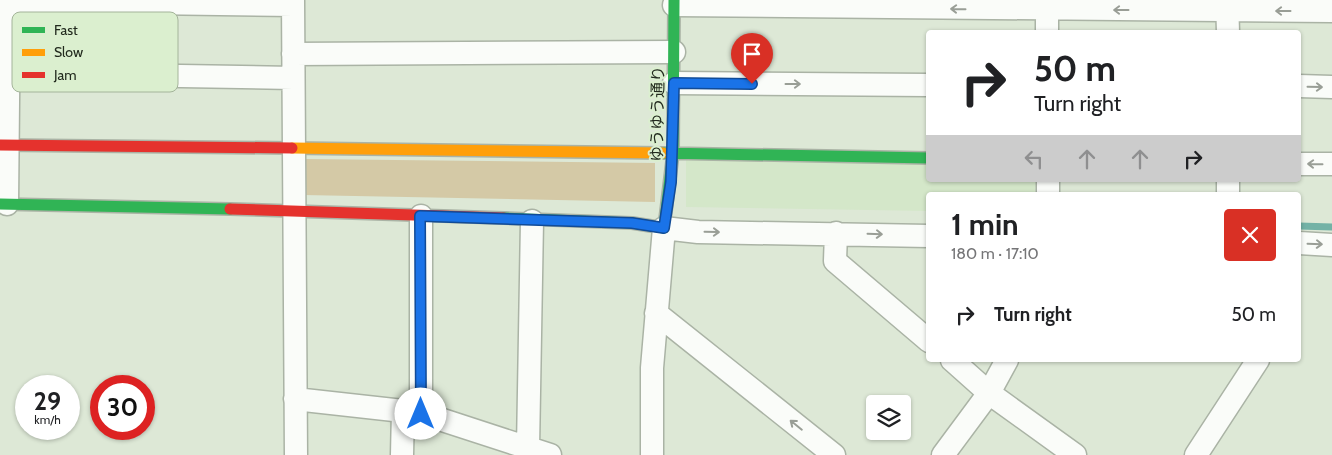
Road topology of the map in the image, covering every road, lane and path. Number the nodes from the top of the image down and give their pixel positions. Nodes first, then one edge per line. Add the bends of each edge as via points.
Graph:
1 (6, 1) edge
2 (293, 3) edge
3 (674, 3) edge
4 (1047, 5) edge
5 (1332, 11) edge
6 (1228, 14) edge
7 (1047, 30) edge
8 (674, 52) junction
9 (293, 54) junction
10 (4, 73) edge
11 (178, 76) edge
12 (293, 78) junction
13 (674, 83) junction
14 (926, 85) edge
15 (1301, 86) edge
16 (1332, 87) edge
17 (4, 145) edge
18 (293, 150) junction
19 (673, 153) junction
20 (926, 158) edge
21 (1301, 164) edge
22 (1332, 164) edge
23 (4, 204) edge
24 (293, 210) junction
25 (420, 216) junction
26 (532, 221) junction
27 (664, 228) junction
28 (836, 233) junction
29 (926, 236) edge
30 (1301, 243) edge
31 (1332, 244) edge
32 (656, 313) junction
33 (926, 338) edge
34 (954, 362) edge
35 (1006, 362) edge
36 (1257, 362) edge
37 (989, 393) junction
38 (295, 399) junction
39 (412, 412) junction
40 (501, 447) edge
41 (528, 448) junction
42 (296, 455) edge
43 (402, 455) edge
44 (550, 455) edge
45 (652, 455) edge
46 (834, 455) edge
47 (943, 455) edge
48 (1075, 455) edge
49 (1196, 455) edge

1 - 2 street
1 - 10 street
2 - 9 street
4 -> 3 street
3 - 8 street, ゆうゆう通り
6 -> 4 street
4 - 7 street
5 -> 6 street
8 - 9 street
8 - 13 street, ゆうゆう通り
9 - 12 street
10 - 17 street
11 - 12 street
12 - 18 street
13 -> 14 street
13 - 19 street, ゆうゆう通り
15 -> 16 street
17 - 18 street
17 - 23 street
18 - 19 street
18 - 24 street
19 - 20 street
19 - 27 street, ゆうゆう通り
22 -> 21 street
23 - 24 street
24 - 25 street
24 - 38 street
25 - 26 street
25 - 39 street
26 - 27 street via 632,223
26 - 41 street
27 -> 28 street via 698,232
27 - 32 street
28 -> 29 street
28 - 33 street via 834,261
30 -> 31 street
32 - 45 street
46 -> 32 street
34 - 37 street
35 - 37 street
36 - 49 street
37 - 47 street
37 - 48 street
38 - 39 street
38 - 42 street
39 - 40 street
39 - 43 street
40 - 41 street
41 - 44 street

